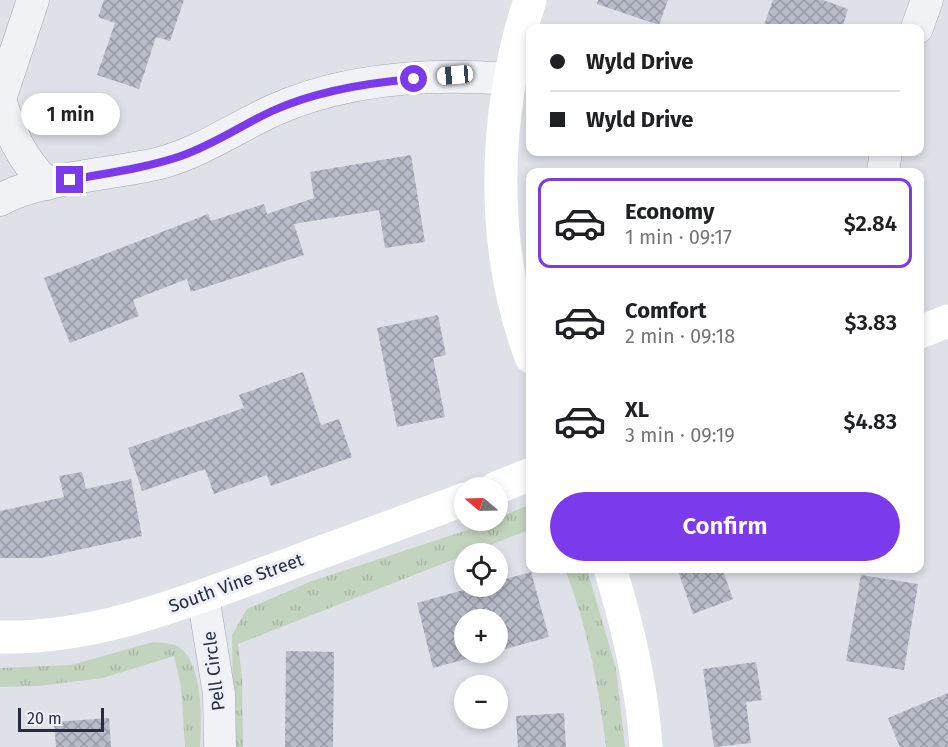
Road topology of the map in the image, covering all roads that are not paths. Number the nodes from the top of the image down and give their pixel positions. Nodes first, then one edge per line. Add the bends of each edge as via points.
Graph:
1 (33, 0) edge
2 (530, 0) edge
3 (927, 0) edge
4 (918, 24) edge
5 (509, 79) junction
6 (0, 99) edge
7 (47, 184) junction
8 (0, 200) edge
9 (948, 321) edge
10 (924, 330) edge
11 (526, 340) edge
12 (526, 476) edge
13 (508, 483) edge
14 (454, 503) edge
15 (612, 573) edge
16 (204, 596) junction
17 (0, 637) edge
18 (220, 747) edge
19 (646, 747) edge

1 - 6 street
2 - 5 street
3 - 4 street
5 - 7 street via 455,75 373,83 319,94 273,110 160,163
5 - 11 street via 502,179 504,234 511,288
6 - 7 street via 15,144
7 - 8 street
9 - 10 street
12 - 13 street
14 - 16 street, South Vine Street
15 - 19 street via 632,641
16 - 17 street, South Vine Street via 107,627
16 - 18 street, Pell Circle via 219,694

